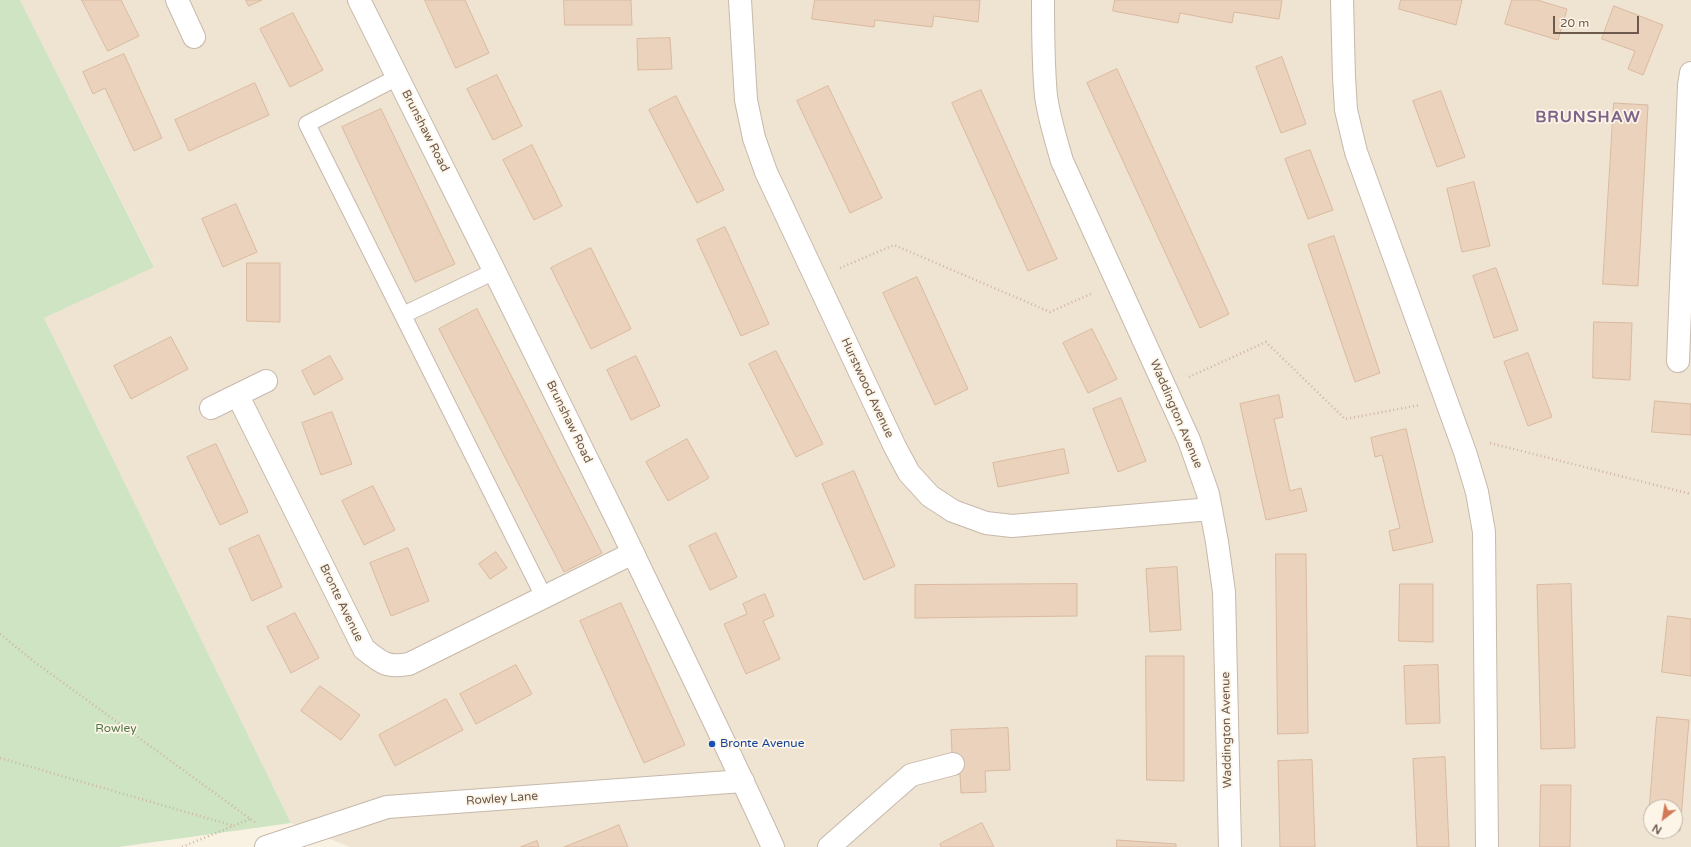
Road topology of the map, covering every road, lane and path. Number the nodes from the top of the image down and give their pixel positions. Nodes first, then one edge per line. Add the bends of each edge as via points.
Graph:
1 (177, 0) edge
2 (359, 0) edge
3 (740, 0) edge
4 (1043, 0) edge
5 (1342, 0) edge
6 (194, 37) dead end
7 (1691, 74) edge
8 (398, 77) junction
9 (495, 272) junction
10 (815, 278) junction
11 (1117, 282) junction
12 (403, 315) junction
13 (1678, 361) dead end
14 (266, 381) dead end
15 (1166, 388) junction
16 (238, 396) junction
17 (1446, 399) junction
18 (211, 408) dead end
19 (1459, 435) junction
20 (1691, 494) edge
21 (1211, 509) junction
22 (633, 553) junction
23 (544, 597) junction
24 (0, 634) edge
25 (0, 758) edge
26 (953, 764) dead end
27 (743, 781) junction
28 (251, 819) junction
29 (234, 826) junction
30 (274, 844) edge
31 (182, 847) edge
32 (772, 847) edge
33 (829, 847) edge
34 (1230, 847) edge
35 (1487, 847) edge

1 - 6 street
2 - 8 street, Brunshaw Road
3 - 10 street, Hurstwood Avenue via 746,100 754,138 766,172
4 - 11 street, Waddington Avenue via 1046,97 1053,129 1062,162
5 - 17 street via 1346,110 1356,152
7 - 13 street
8 - 9 street, Brunshaw Road
8 - 12 lane via 307,124
9 - 12 lane
9 - 22 street, Brunshaw Road
10 - 11 path via 894,245 1050,312
10 - 21 street, Hurstwood Avenue via 894,447 909,473 930,496 953,511 986,523 1012,526
11 - 15 street, Waddington Avenue
12 - 23 lane
14 - 16 street
15 - 17 path via 1266,342 1345,419
15 - 21 street, Waddington Avenue via 1189,440
16 - 18 street
16 - 23 street, Bronte Avenue via 364,649 379,661 396,666 409,664
17 - 19 street
19 - 20 path
19 - 35 street via 1476,492 1484,532
21 - 34 street, Waddington Avenue via 1224,592
22 - 23 street, Bronte Avenue
22 - 27 street, Brunshaw Road
24 - 28 path
25 - 29 path
26 - 33 street via 911,775
27 - 30 street, Rowley Lane via 387,807
27 - 32 street, Brunshaw Road
28 - 29 path
28 - 30 path
29 - 31 path

